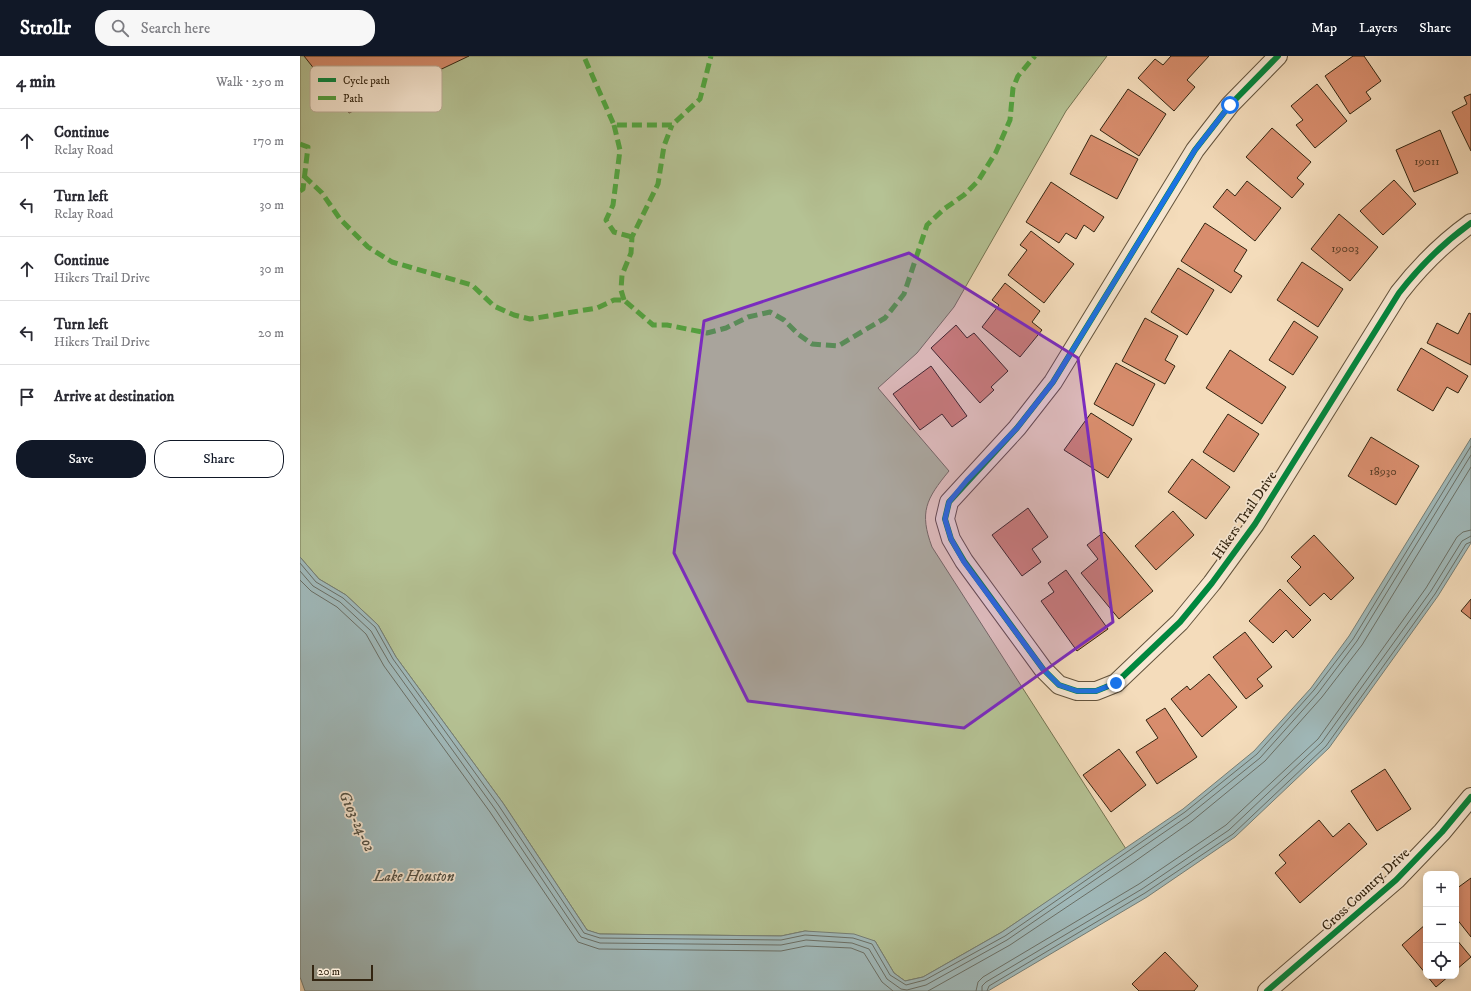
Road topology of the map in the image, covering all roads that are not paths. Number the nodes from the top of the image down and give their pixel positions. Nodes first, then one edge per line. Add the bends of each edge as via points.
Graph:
1 (1278, 56) edge
2 (1471, 223) edge
3 (1471, 797) edge
4 (1267, 991) edge

1 - 2 street, Hikers Trail Drive via 1230,105 1195,150 1053,382 1017,428 949,502 945,519 951,539 964,562 1043,669 1059,685 1077,691 1096,691 1116,683 1180,622 1255,524 1399,293 1421,265 1450,238
3 - 4 street, Cross Country Drive via 1396,880

